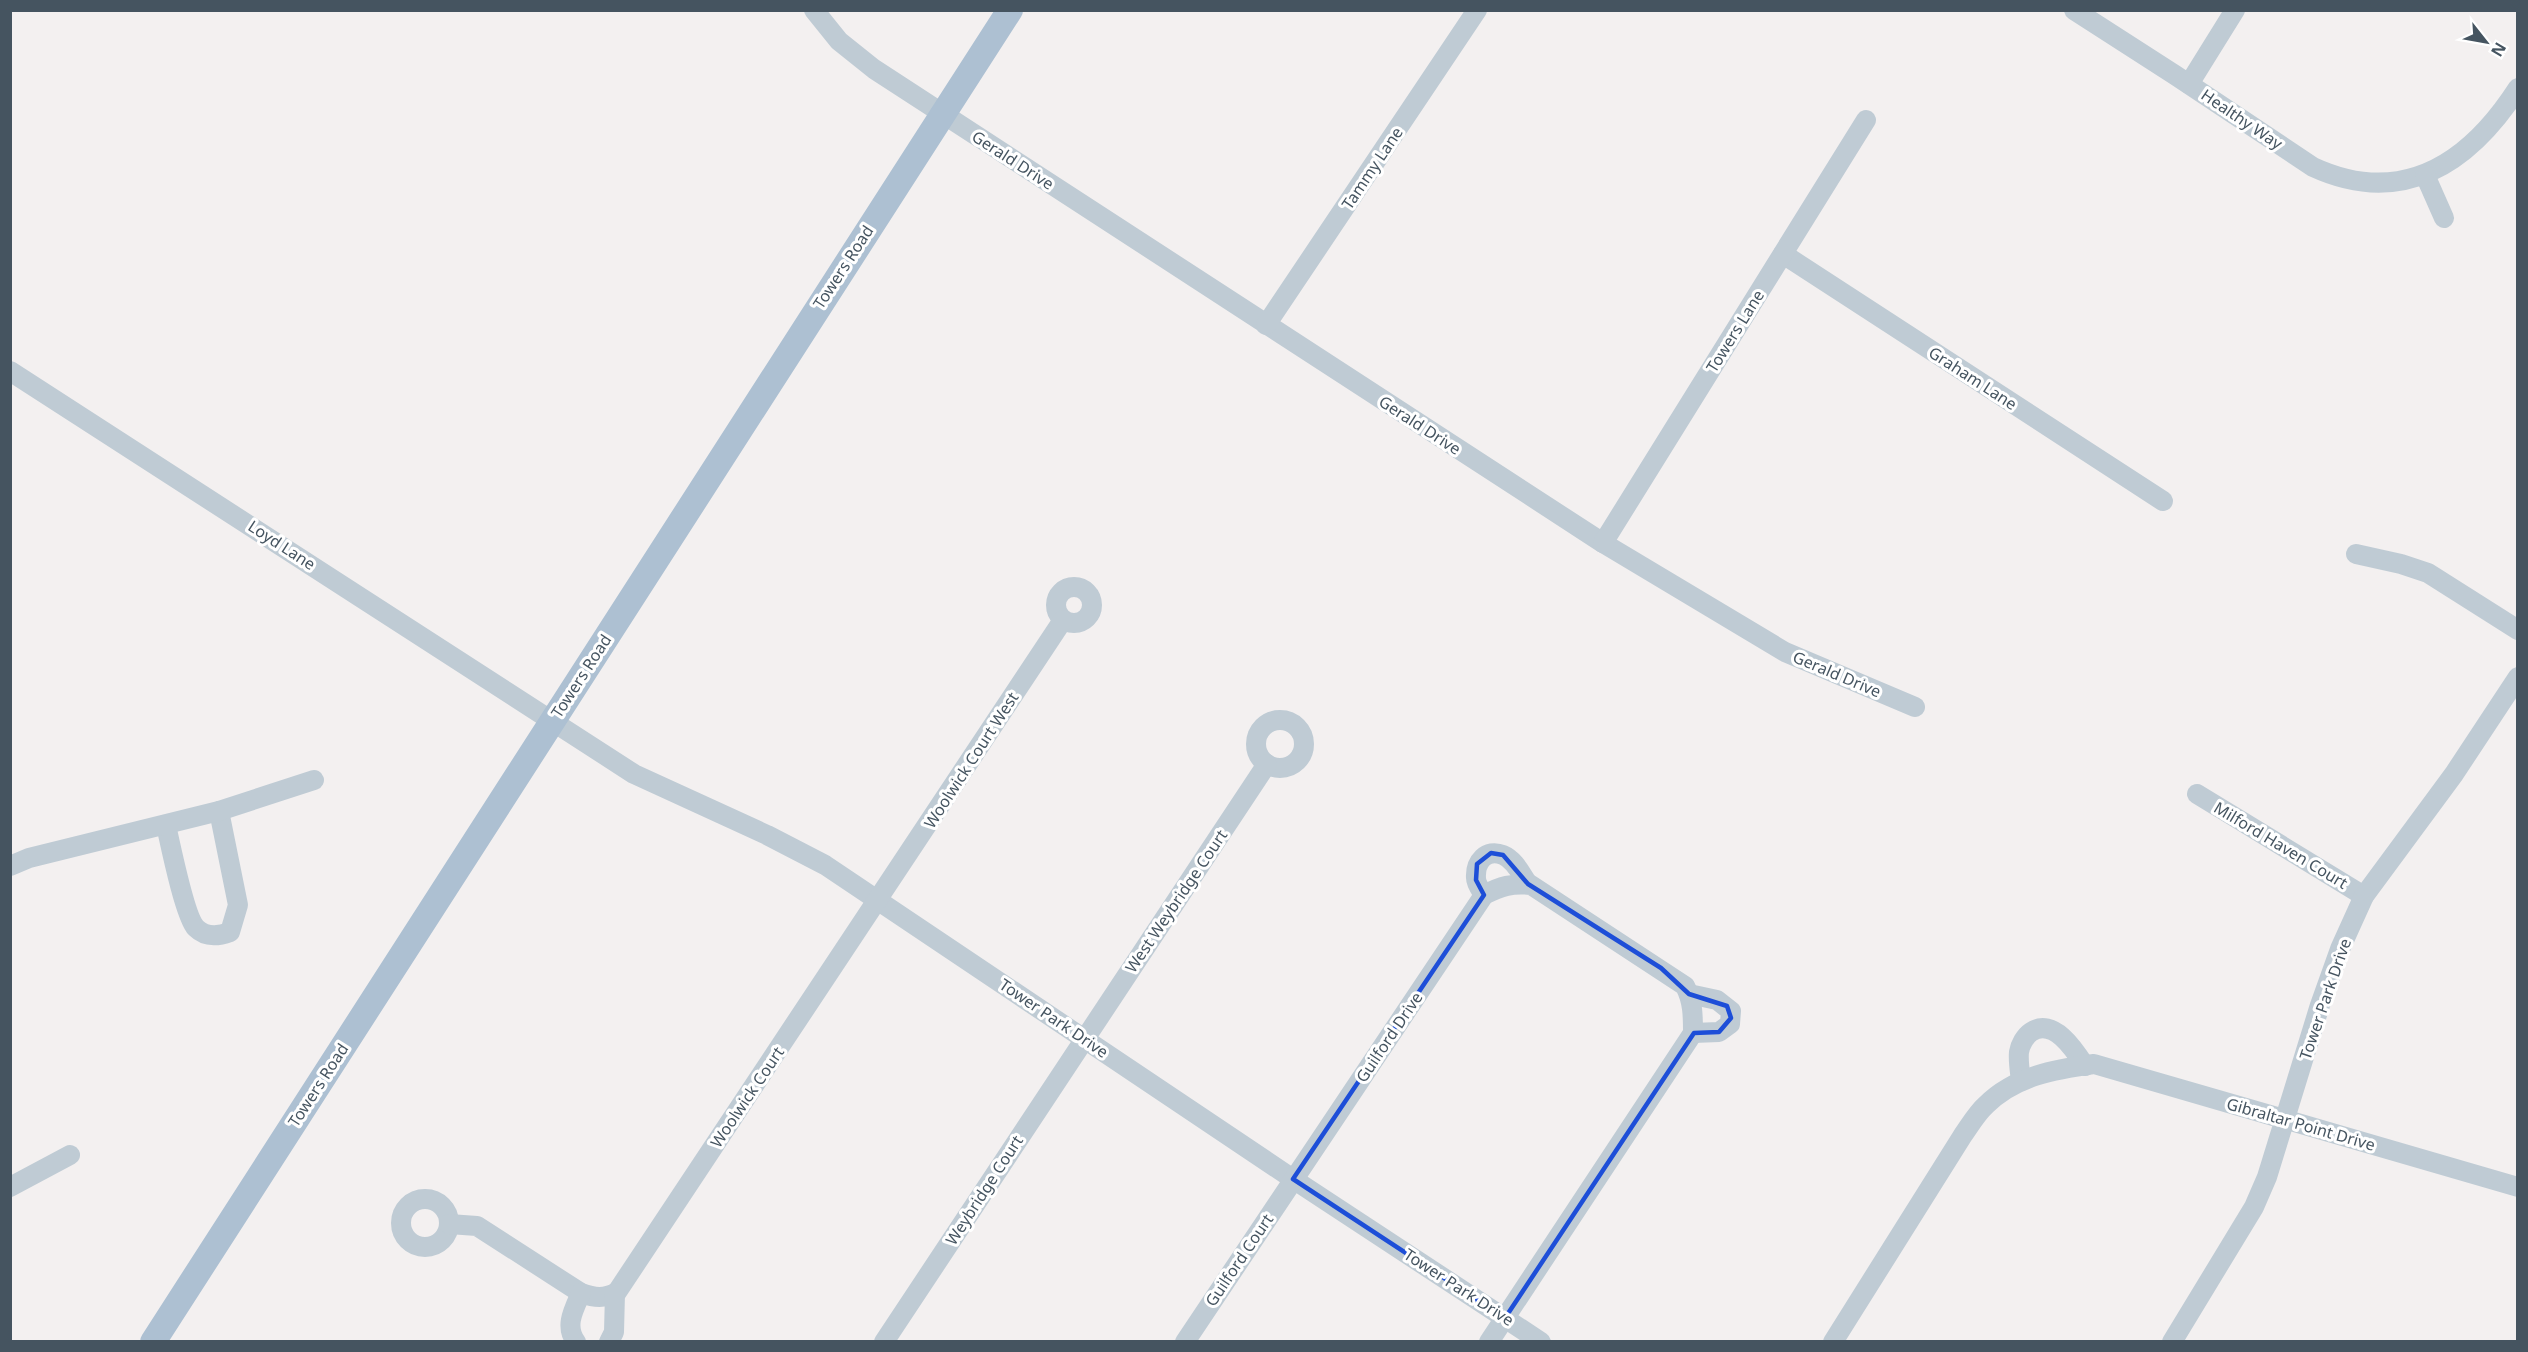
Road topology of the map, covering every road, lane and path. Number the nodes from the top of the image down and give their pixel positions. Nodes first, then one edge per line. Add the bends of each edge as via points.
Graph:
1 (814, 10) edge
2 (1010, 10) edge
3 (1477, 10) edge
4 (2074, 10) edge
5 (2235, 10) edge
6 (2189, 84) junction
7 (2517, 88) edge
8 (942, 113) junction
9 (1866, 120) dead end
10 (2425, 175) junction
11 (2444, 218) dead end
12 (1783, 254) junction
13 (1266, 325) junction
14 (10, 371) edge
15 (2163, 501) dead end
16 (1603, 543) junction
17 (2356, 554) dead end
18 (1063, 620) dead end
19 (2517, 630) edge
20 (2517, 677) edge
21 (1915, 707) dead end
22 (551, 722) junction
23 (1267, 764) dead end
24 (314, 780) dead end
25 (2197, 794) dead end
26 (219, 811) junction
27 (166, 825) junction
28 (10, 866) edge
29 (1528, 884) junction
30 (1484, 895) junction
31 (2364, 897) junction
32 (878, 901) junction
33 (1689, 994) junction
34 (1693, 1033) junction
35 (1085, 1038) junction
36 (2085, 1066) junction
37 (2021, 1081) junction
38 (2286, 1119) junction
39 (70, 1155) dead end
40 (1293, 1179) junction
41 (2517, 1187) edge
42 (10, 1188) edge
43 (449, 1224) dead end
44 (581, 1293) junction
45 (615, 1293) junction
46 (1505, 1318) junction
47 (153, 1341) edge
48 (576, 1341) edge
49 (609, 1341) edge
50 (884, 1341) edge
51 (1185, 1341) edge
52 (1489, 1341) edge
53 (1541, 1341) edge
54 (1833, 1341) edge
55 (2172, 1341) edge

1 - 8 street, Gerald Drive via 856,55
2 - 8 main road, Towers Road
3 - 13 street, Tammy Lane
4 - 6 street, Healthy Way
5 - 6 street
6 - 10 street, Healthy Way via 2313,167 2336,177 2363,182
7 - 10 street, Healthy Way via 2468,150
8 - 13 street, Gerald Drive
8 - 22 main road, Towers Road
9 - 12 street, Towers Lane
10 - 11 street
12 - 15 street, Graham Lane
12 - 16 street, Towers Lane
13 - 16 street, Gerald Drive
14 - 22 street, Loyd Lane
16 - 21 street, Gerald Drive via 1785,652
17 - 19 street via 2428,573
18 - 32 street, Woolwick Court West
20 - 31 street, Tower Park Drive via 2454,774
22 - 32 street, Tower Park Drive via 634,774 767,834 825,865
22 - 47 main road, Towers Road
23 - 35 street, West Weybridge Court
24 - 26 street
25 - 31 street, Milford Haven Court
26 - 27 street
26 - 27 street via 238,905 230,932 217,936 194,927
27 - 28 street
29 - 30 street via 1499,886
29 - 30 street via 1515,864 1503,855 1491,853 1477,864 1476,880
29 - 33 street via 1661,968 1685,986
30 - 40 street, Guilford Drive
31 - 38 street, Tower Park Drive via 2320,1005
32 - 35 street, Tower Park Drive
32 - 45 street, Woolwick Court
33 - 34 street
33 - 34 street via 1717,1000 1731,1011 1730,1024 1719,1032
34 - 46 street
35 - 40 street, Tower Park Drive
35 - 50 street, Weybridge Court
36 - 37 street, Gibraltar Point Drive via 2058,1069
36 - 37 street via 2067,1041 2043,1028 2027,1034 2022,1043
36 - 38 street, Gibraltar Point Drive via 2094,1064
37 - 54 street, Gibraltar Point Drive via 1985,1105 1963,1135
38 - 41 street, Gibraltar Point Drive
38 - 55 street, Tower Park Drive via 2254,1207
39 - 42 street
40 - 46 street, Tower Park Drive
40 - 51 street, Guilford Court
43 - 44 street via 477,1226
44 - 45 street via 595,1298
44 - 48 street via 571,1317 571,1335
45 - 49 street via 614,1332
46 - 52 street
46 - 53 street, Tower Park Drive

